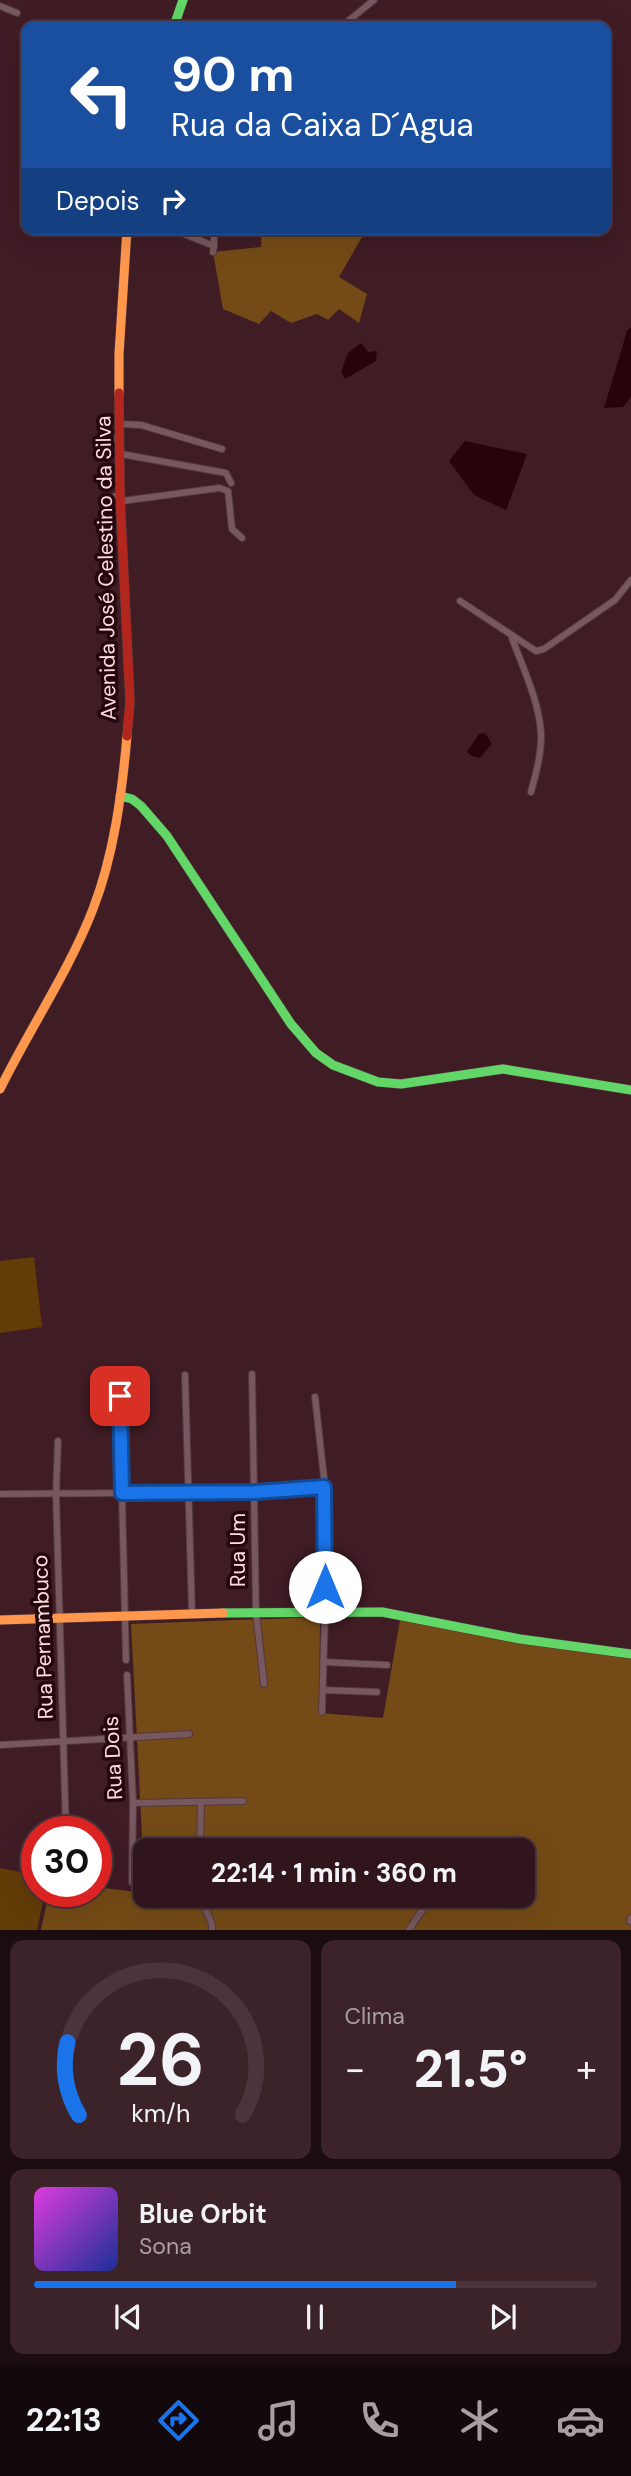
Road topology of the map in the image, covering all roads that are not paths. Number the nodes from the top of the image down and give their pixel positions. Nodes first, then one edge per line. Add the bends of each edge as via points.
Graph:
1 (183, 0) edge
2 (374, 0) edge
3 (0, 6) edge
4 (17, 13) dead end
5 (177, 21) edge
6 (348, 21) edge
7 (127, 235) edge
8 (185, 235) edge
9 (214, 235) edge
10 (120, 424) junction
11 (120, 437) junction
12 (98, 446) dead end
13 (222, 449) dead end
14 (121, 454) junction
15 (231, 483) dead end
16 (121, 498) junction
17 (106, 499) dead end
18 (242, 538) dead end
19 (631, 580) edge
20 (460, 601) dead end
21 (512, 636) junction
22 (531, 792) dead end
23 (120, 796) junction
24 (0, 1089) edge
25 (631, 1090) edge
26 (119, 1372) dead end
27 (252, 1374) dead end
28 (185, 1375) dead end
29 (315, 1397) dead end
30 (58, 1441) dead end
31 (324, 1487) junction
32 (188, 1492) junction
33 (256, 1492) junction
34 (122, 1493) junction
35 (0, 1494) edge
36 (56, 1494) junction
37 (325, 1612) junction
38 (192, 1613) junction
39 (256, 1613) junction
40 (125, 1616) junction
41 (60, 1618) junction
42 (0, 1620) edge
43 (631, 1654) edge
44 (126, 1660) dead end
45 (323, 1662) junction
46 (387, 1665) dead end
47 (127, 1675) dead end
48 (264, 1684) dead end
49 (323, 1690) junction
50 (377, 1692) dead end
51 (322, 1712) dead end
52 (189, 1734) dead end
53 (129, 1737) junction
54 (65, 1740) junction
55 (0, 1745) edge
56 (243, 1801) dead end
57 (201, 1802) junction
58 (133, 1803) junction
59 (66, 1816) edge
60 (200, 1838) edge
61 (132, 1882) dead end
62 (205, 1908) edge
63 (424, 1908) edge
64 (212, 1930) edge
65 (409, 1930) edge

1 - 5 street
2 - 6 street
3 - 4 street
7 - 10 street, Avenida José Celestino da Silva via 119,326
8 - 9 street via 214,249
10 - 11 street, Avenida José Celestino da Silva
10 - 13 street via 141,425
11 - 12 street
11 - 14 street, Avenida José Celestino da Silva
14 - 15 street via 226,473
14 - 16 street, Avenida José Celestino da Silva
16 - 17 street
16 - 18 street via 219,488 228,491 232,529
16 - 23 street, Avenida José Celestino da Silva via 130,701
19 - 21 street via 615,600 544,649 533,650
20 - 21 street
21 - 22 street via 541,732
23 - 24 street, Avenida José Celestino da Silva via 94,907
23 - 25 street via 138,803 167,836 291,1024 333,1065 378,1083 401,1084 503,1069
26 - 34 street
27 - 33 street, Rua Um
28 - 32 street
29 - 31 street
30 - 36 street, Rua Pernambuco
31 - 33 street
31 - 37 street
32 - 33 street
32 - 34 street
32 - 38 street
33 - 39 street, Rua Um
34 - 36 street
34 - 40 street
35 - 36 street
36 - 41 street, Rua Pernambuco
37 - 39 street
37 - 43 street via 382,1612 520,1639
37 - 45 street
38 - 39 street
38 - 40 street
39 - 48 street, Rua Um
40 - 41 street
40 - 44 street
41 - 42 street
41 - 54 street, Rua Pernambuco
45 - 46 street
45 - 49 street
47 - 53 street, Rua Dois
49 - 50 street
49 - 51 street
52 - 53 street
53 - 54 street
53 - 58 street, Rua Dois
54 - 55 street
54 - 59 street, Rua Pernambuco
56 - 57 street
57 - 58 street
57 - 60 street
58 - 61 street, Rua Dois
62 - 64 street
63 - 65 street

